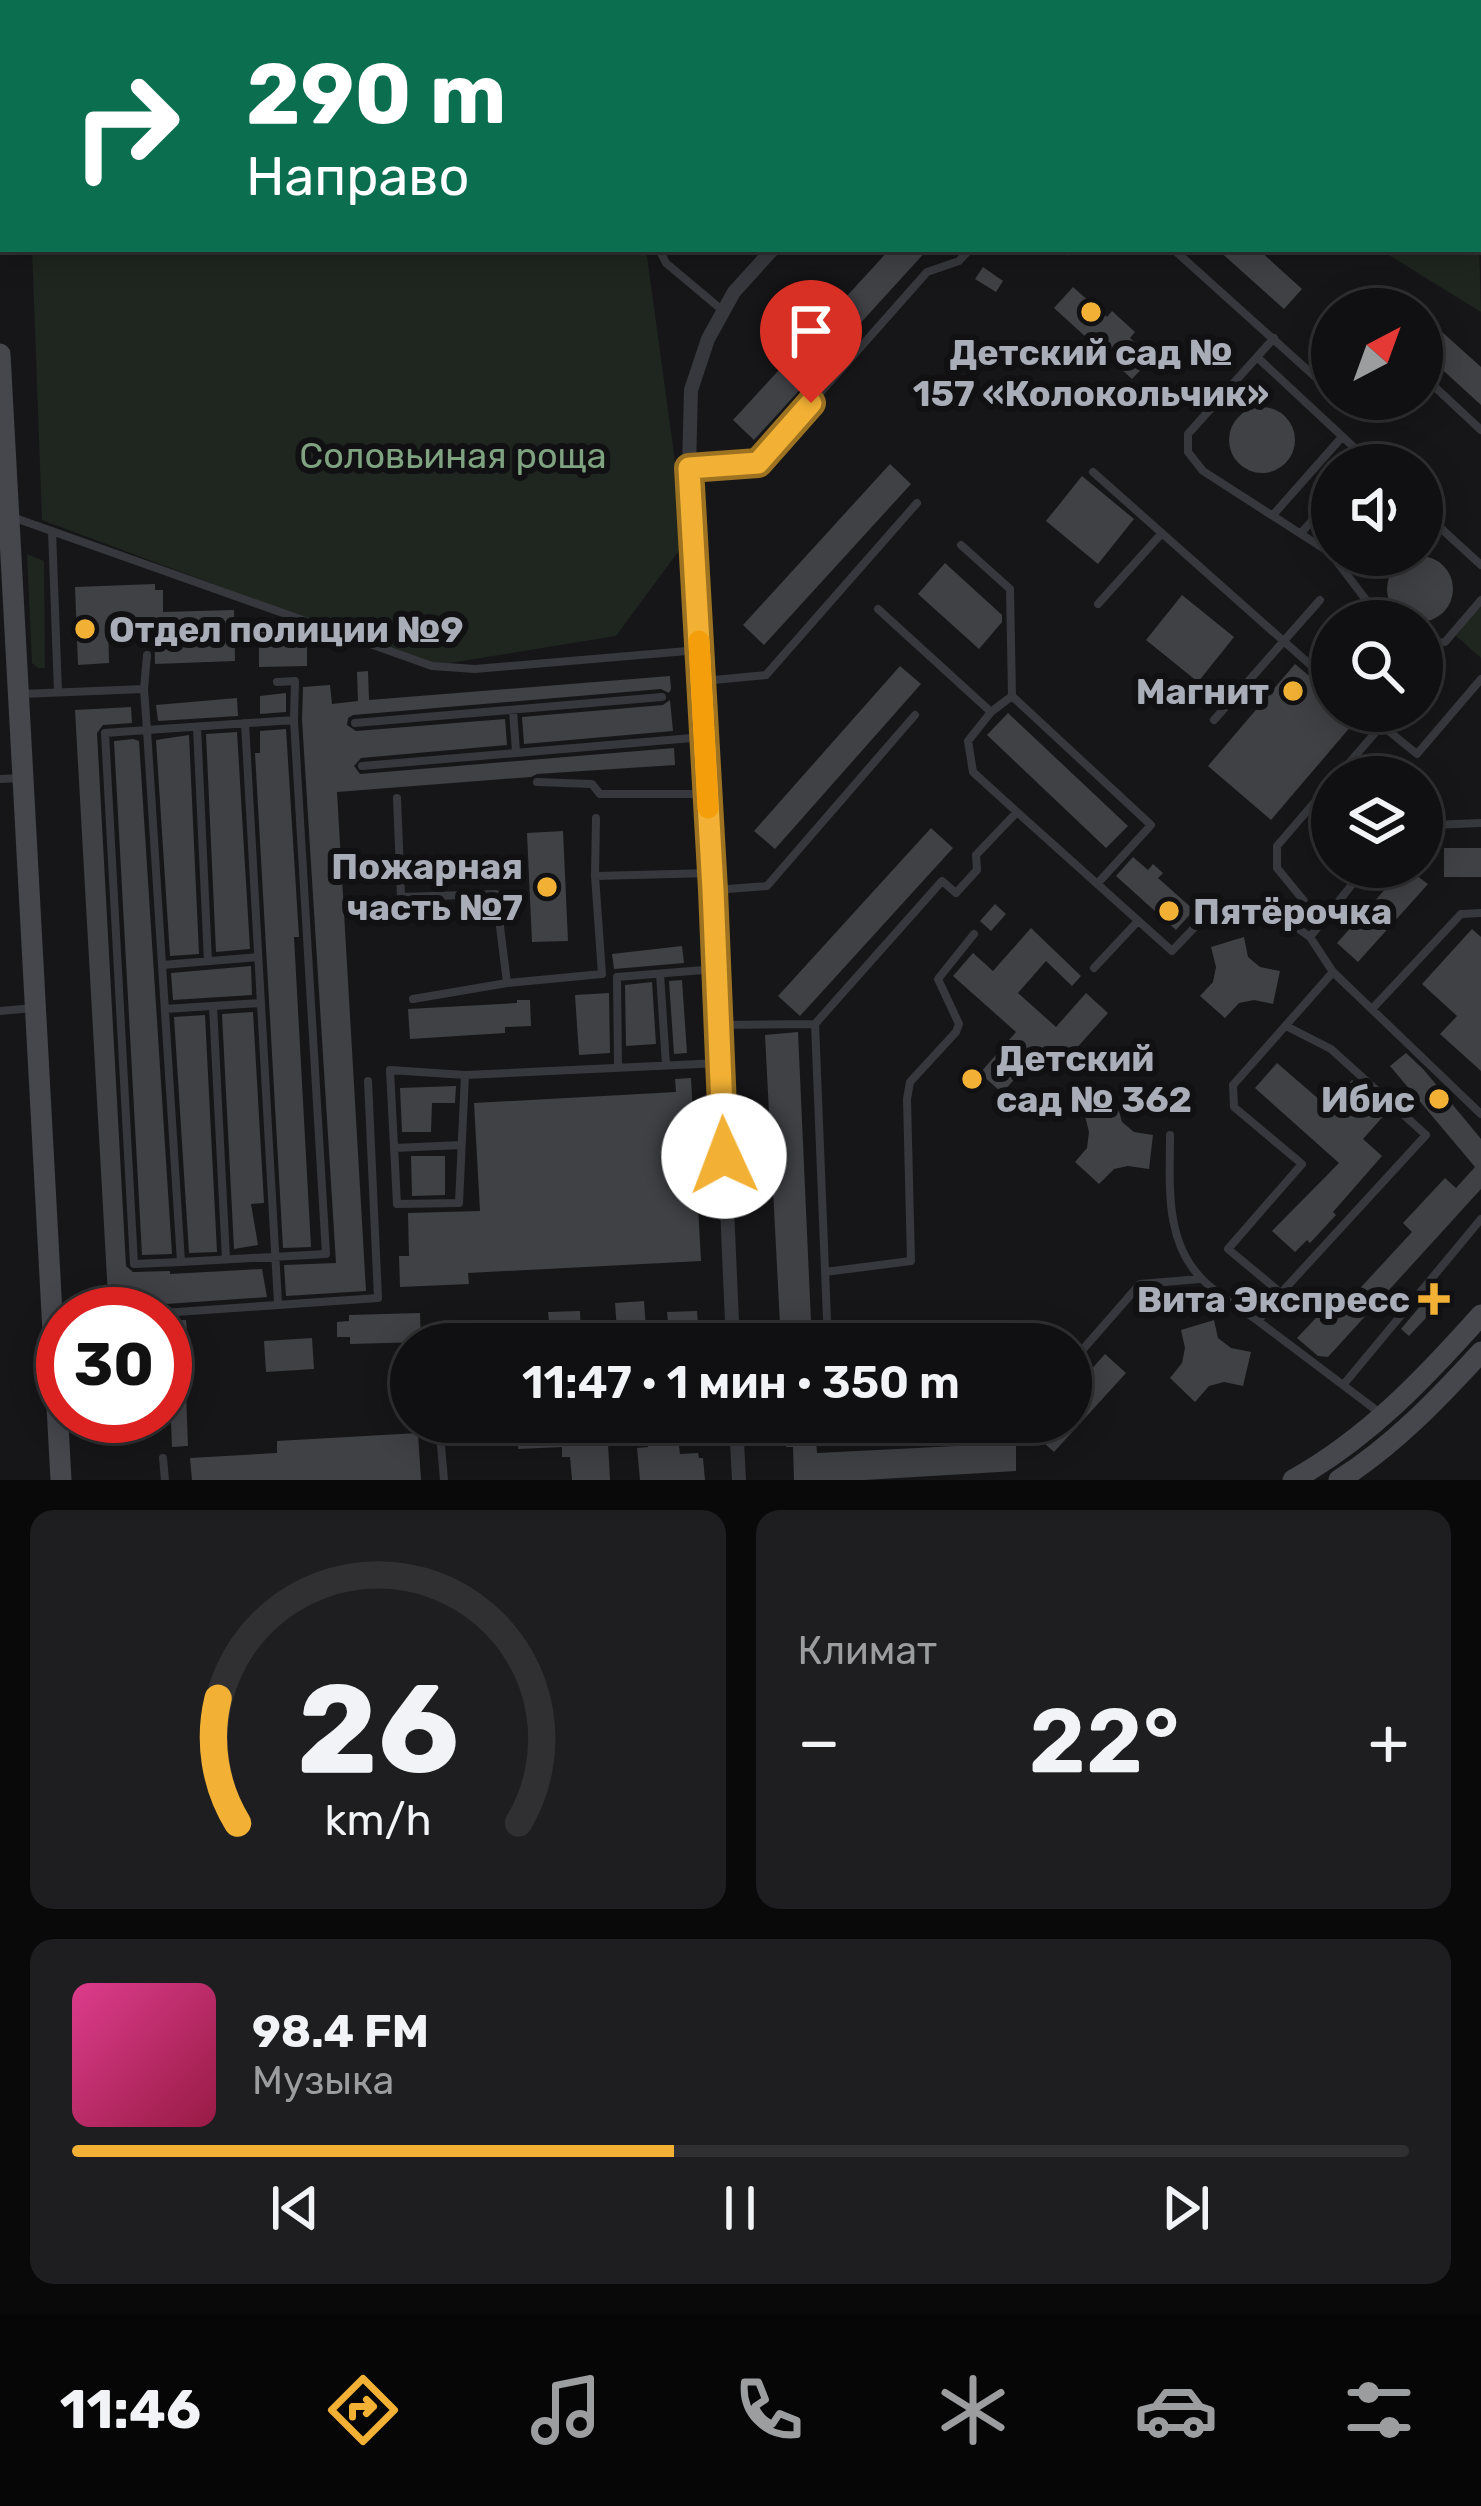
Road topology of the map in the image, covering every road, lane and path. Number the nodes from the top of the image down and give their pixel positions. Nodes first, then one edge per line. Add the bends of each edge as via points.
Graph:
1 (660, 252) edge
2 (770, 252) edge
3 (967, 252) edge
4 (1176, 252) edge
5 (723, 311) junction
6 (1274, 338) junction
7 (0, 354) edge
8 (1257, 357) junction
9 (1311, 372) edge
10 (1443, 395) edge
11 (1, 400) edge
12 (1481, 430) edge
13 (1342, 437) junction
14 (1349, 444) edge
15 (689, 468) junction
16 (1093, 472) dead end
17 (917, 503) dead end
18 (8, 515) junction
19 (1273, 515) junction
20 (1311, 522) edge
21 (1443, 530) edge
22 (52, 531) junction
23 (1162, 533) junction
24 (1301, 533) junction
25 (1311, 539) edge
26 (961, 545) dead end
27 (1481, 565) edge
28 (7, 575) edge
29 (1481, 600) edge
30 (1098, 604) dead end
31 (878, 609) dead end
32 (1311, 611) edge
33 (1443, 642) edge
34 (1284, 643) junction
35 (700, 650) junction
36 (147, 655) dead end
37 (9, 657) edge
38 (1311, 666) edge
39 (1481, 679) edge
40 (701, 681) junction
41 (277, 682) dead end
42 (144, 688) junction
43 (58, 692) junction
44 (20, 694) junction
45 (1012, 696) junction
46 (662, 697) dead end
47 (513, 710) junction
48 (992, 712) junction
49 (915, 715) dead end
50 (294, 720) junction
51 (1214, 720) dead end
52 (355, 723) dead end
53 (245, 724) junction
54 (1443, 724) edge
55 (197, 727) junction
56 (147, 730) junction
57 (1375, 732) edge
58 (1390, 732) edge
59 (1436, 732) edge
60 (704, 737) junction
61 (516, 752) junction
62 (1355, 756) edge
63 (362, 766) dead end
64 (24, 778) junction
65 (0, 779) edge
66 (536, 782) dead end
67 (707, 794) junction
68 (397, 798) dead end
69 (1311, 807) edge
70 (1017, 812) junction
71 (596, 818) dead end
72 (1481, 823) edge
73 (1443, 825) edge
74 (596, 876) junction
75 (712, 882) junction
76 (1097, 884) junction
77 (1349, 888) edge
78 (1481, 913) edge
79 (1138, 921) junction
80 (1299, 929) junction
81 (974, 934) dead end
82 (1310, 937) junction
83 (258, 957) junction
84 (208, 961) junction
85 (162, 965) junction
86 (1094, 968) dead end
87 (716, 969) junction
88 (1334, 972) junction
89 (660, 974) junction
90 (508, 983) junction
91 (412, 999) dead end
92 (261, 1003) junction
93 (213, 1006) junction
94 (36, 1008) junction
95 (165, 1009) junction
96 (1372, 1009) junction
97 (0, 1011) edge
98 (815, 1024) junction
99 (719, 1025) junction
100 (1286, 1026) junction
101 (720, 1063) junction
102 (665, 1065) junction
103 (618, 1067) junction
104 (465, 1075) junction
105 (368, 1081) dead end
106 (1481, 1114) edge
107 (1170, 1135) dead end
108 (461, 1145) junction
109 (394, 1148) junction
110 (1481, 1219) edge
111 (275, 1256) junction
112 (226, 1259) junction
113 (181, 1262) junction
114 (825, 1272) junction
115 (1202, 1279) junction
116 (1281, 1293) junction
117 (278, 1303) junction
118 (192, 1310) edge
119 (1481, 1316) edge
120 (1258, 1321) junction
121 (732, 1323) edge
122 (826, 1323) edge
123 (1092, 1339) edge
124 (1481, 1352) edge
125 (1344, 1384) junction
126 (1385, 1417) junction
127 (441, 1443) edge
128 (737, 1443) edge
129 (163, 1458) dead end
130 (61, 1480) edge
131 (165, 1480) edge
132 (444, 1480) edge
133 (739, 1480) edge
134 (1293, 1480) edge
135 (1339, 1480) edge

1 - 5 lane
2 - 5 street
3 - 15 lane via 927,272 758,463
4 - 6 lane
5 - 15 street via 691,390
6 - 8 lane
6 - 9 lane
7 - 11 street
8 - 13 lane
8 - 19 lane via 1188,434 1188,452 1202,471
10 - 12 lane
11 - 18 street
13 - 14 lane
13 - 19 lane
15 - 35 street
16 - 23 lane
17 - 40 lane via 766,675
18 - 22 lane
18 - 28 street
19 - 24 lane
20 - 24 lane
21 - 27 lane
22 - 35 lane via 432,666
22 - 43 lane
23 - 30 lane
23 - 34 lane
24 - 25 lane
26 - 45 lane via 1010,589
28 - 37 street
29 - 33 lane
31 - 48 lane
32 - 34 lane
34 - 38 lane
34 - 51 lane
35 - 40 street
36 - 42 lane
37 - 44 street
39 - 54 lane
40 - 60 street
41 - 50 lane via 295,681
42 - 43 lane
42 - 56 lane
43 - 44 lane
44 - 64 street
45 - 48 lane
45 - 76 lane via 1151,825
46 - 47 lane
47 - 52 lane
47 - 61 lane
48 - 70 lane via 968,741 973,772
49 - 75 lane via 767,886
50 - 53 lane
50 - 111 lane via 326,1253
53 - 55 lane
53 - 83 lane
55 - 56 lane
55 - 84 lane
56 - 85 lane
56 - 113 lane via 105,733 134,1264
57 - 62 lane
58 - 59 lane via 1418,754
60 - 61 lane
60 - 67 street
61 - 63 lane
64 - 65 lane
64 - 94 street
66 - 67 lane via 592,784 601,794
67 - 75 street
68 - 90 lane via 401,897 496,894
69 - 80 lane via 1277,846 1277,868 1304,902
70 - 76 lane
70 - 98 lane via 976,855 976,870 956,893 942,881
71 - 74 lane
72 - 73 lane
74 - 75 lane
74 - 90 lane via 602,974
75 - 87 street
76 - 79 lane
77 - 82 lane
78 - 96 lane via 1460,914
79 - 80 lane via 1172,951 1213,908 1274,912
79 - 86 lane
80 - 82 lane
81 - 114 lane via 938,979 956,1032 910,1082 910,1261
82 - 88 lane
83 - 84 lane
83 - 92 lane
84 - 85 lane
85 - 95 lane
87 - 89 lane
87 - 99 street
88 - 96 lane
88 - 100 lane
89 - 102 lane
89 - 103 lane via 617,977
90 - 91 lane
92 - 93 lane
92 - 111 lane
93 - 95 lane
93 - 112 lane
94 - 97 lane
94 - 130 street
95 - 113 lane
96 - 106 lane
98 - 99 lane
98 - 114 lane
99 - 101 street
100 - 116 lane via 1233,1085 1234,1107 1303,1164 1228,1249
100 - 116 lane via 1331,1049 1426,1135
101 - 102 lane
101 - 121 street
102 - 103 lane
103 - 104 lane
104 - 108 lane
104 - 109 lane via 390,1070
105 - 117 lane via 378,1298
107 - 115 lane via 1170,1207 1180,1247
108 - 109 lane
108 - 109 lane via 459,1203 397,1204
110 - 125 lane
111 - 112 lane
111 - 117 lane
112 - 113 lane
114 - 122 lane
115 - 120 lane
115 - 123 lane via 1140,1284
116 - 120 lane
117 - 118 lane
119 - 126 street
120 - 125 lane
124 - 135 street via 1408,1428
125 - 126 lane
126 - 134 street
127 - 132 lane
128 - 133 street
129 - 131 lane

